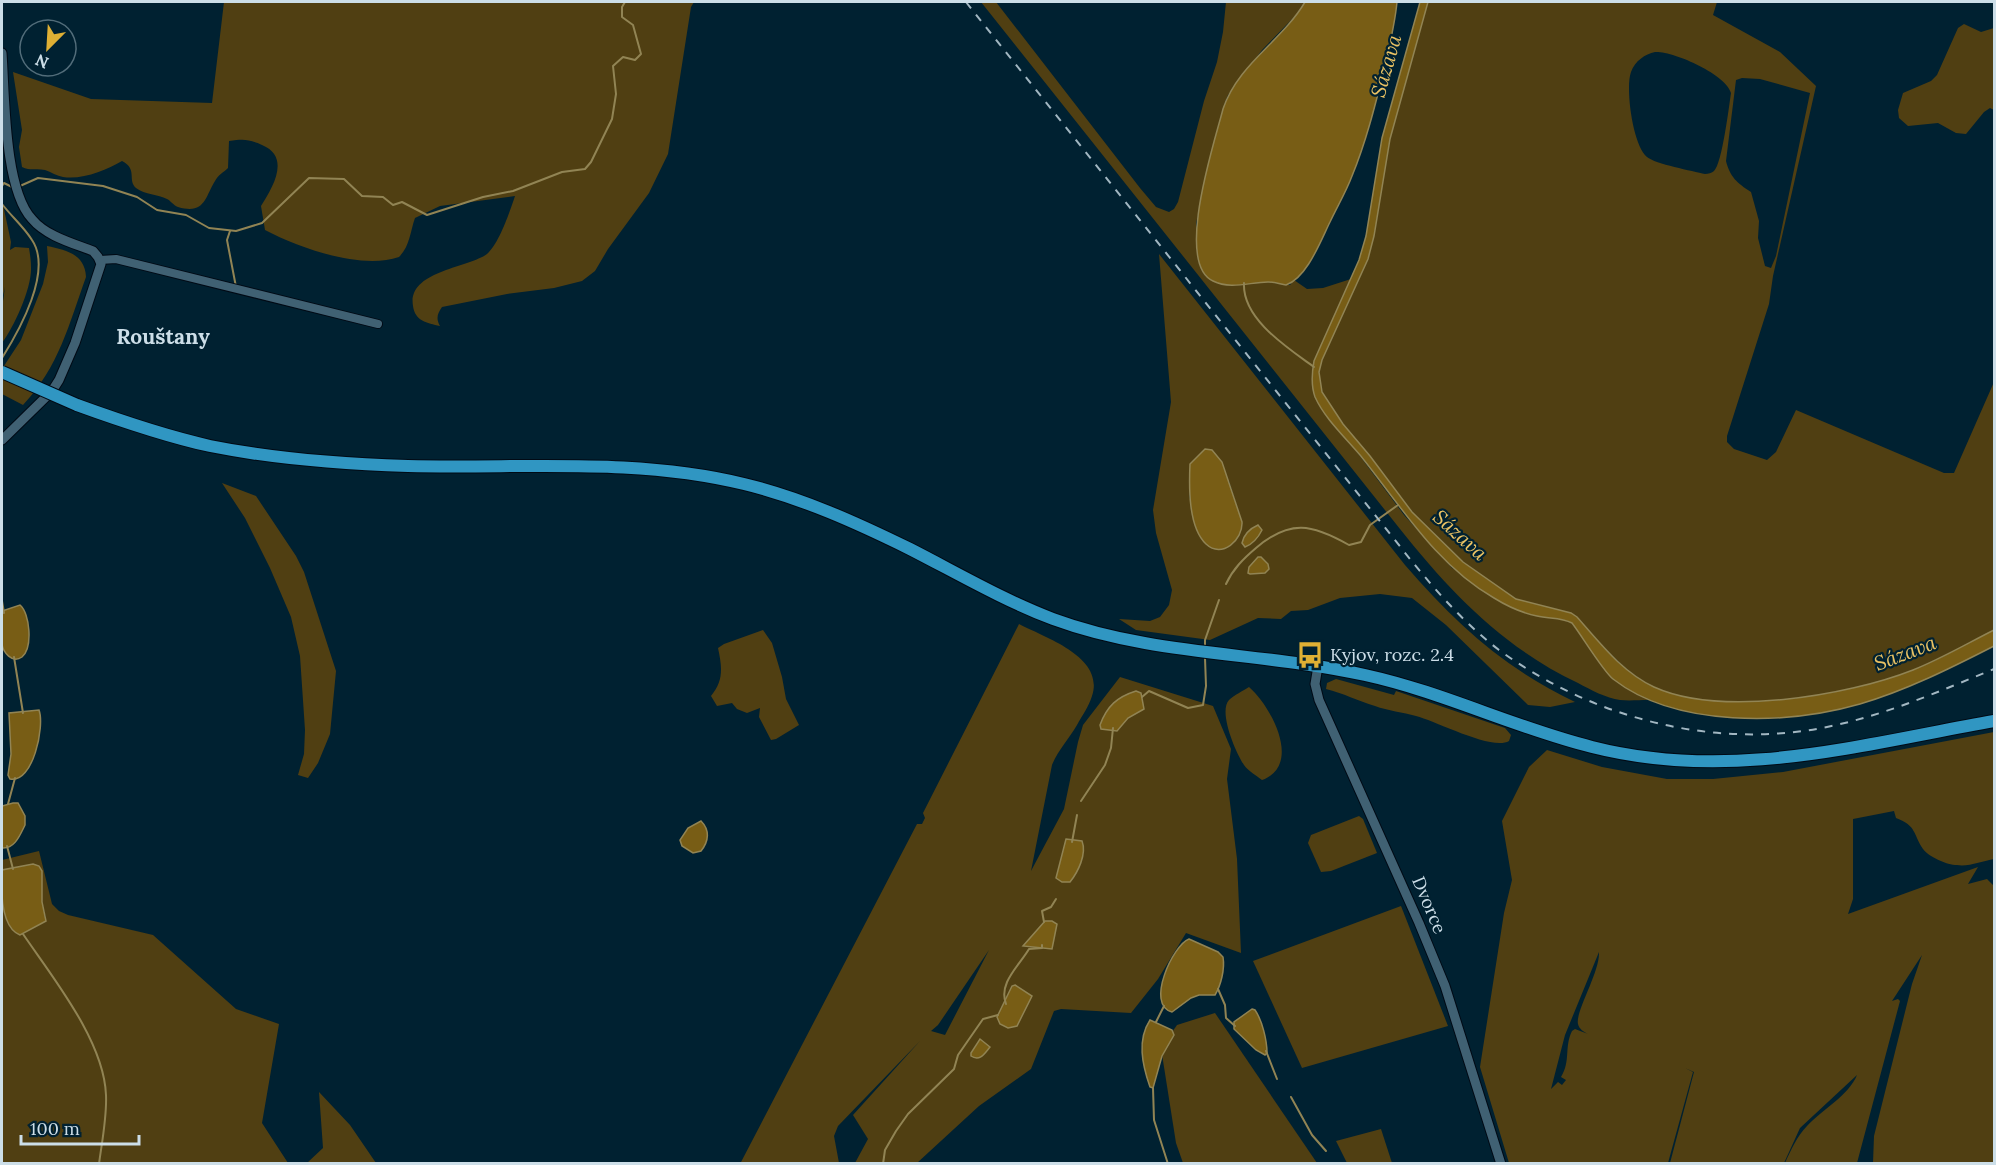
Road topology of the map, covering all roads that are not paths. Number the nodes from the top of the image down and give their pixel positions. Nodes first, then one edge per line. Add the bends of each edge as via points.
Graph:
1 (2, 53) edge
2 (100, 260) junction
3 (378, 324) dead end
4 (2, 372) edge
5 (2, 440) edge
6 (1318, 666) junction
7 (1995, 721) edge
8 (1501, 1164) edge

1 - 2 street via 13,174 23,207 40,227 93,251
2 - 3 street via 116,259
2 - 5 street via 100,270 59,380
4 - 6 main road, bridge via 77,405 168,435 261,455 410,466 631,468 744,484 840,517 1028,609 1081,628 1177,648
6 - 7 main road via 1397,683 1564,739 1662,760 1781,759
6 - 8 street, Dvorce via 1315,684 1319,700 1445,986

